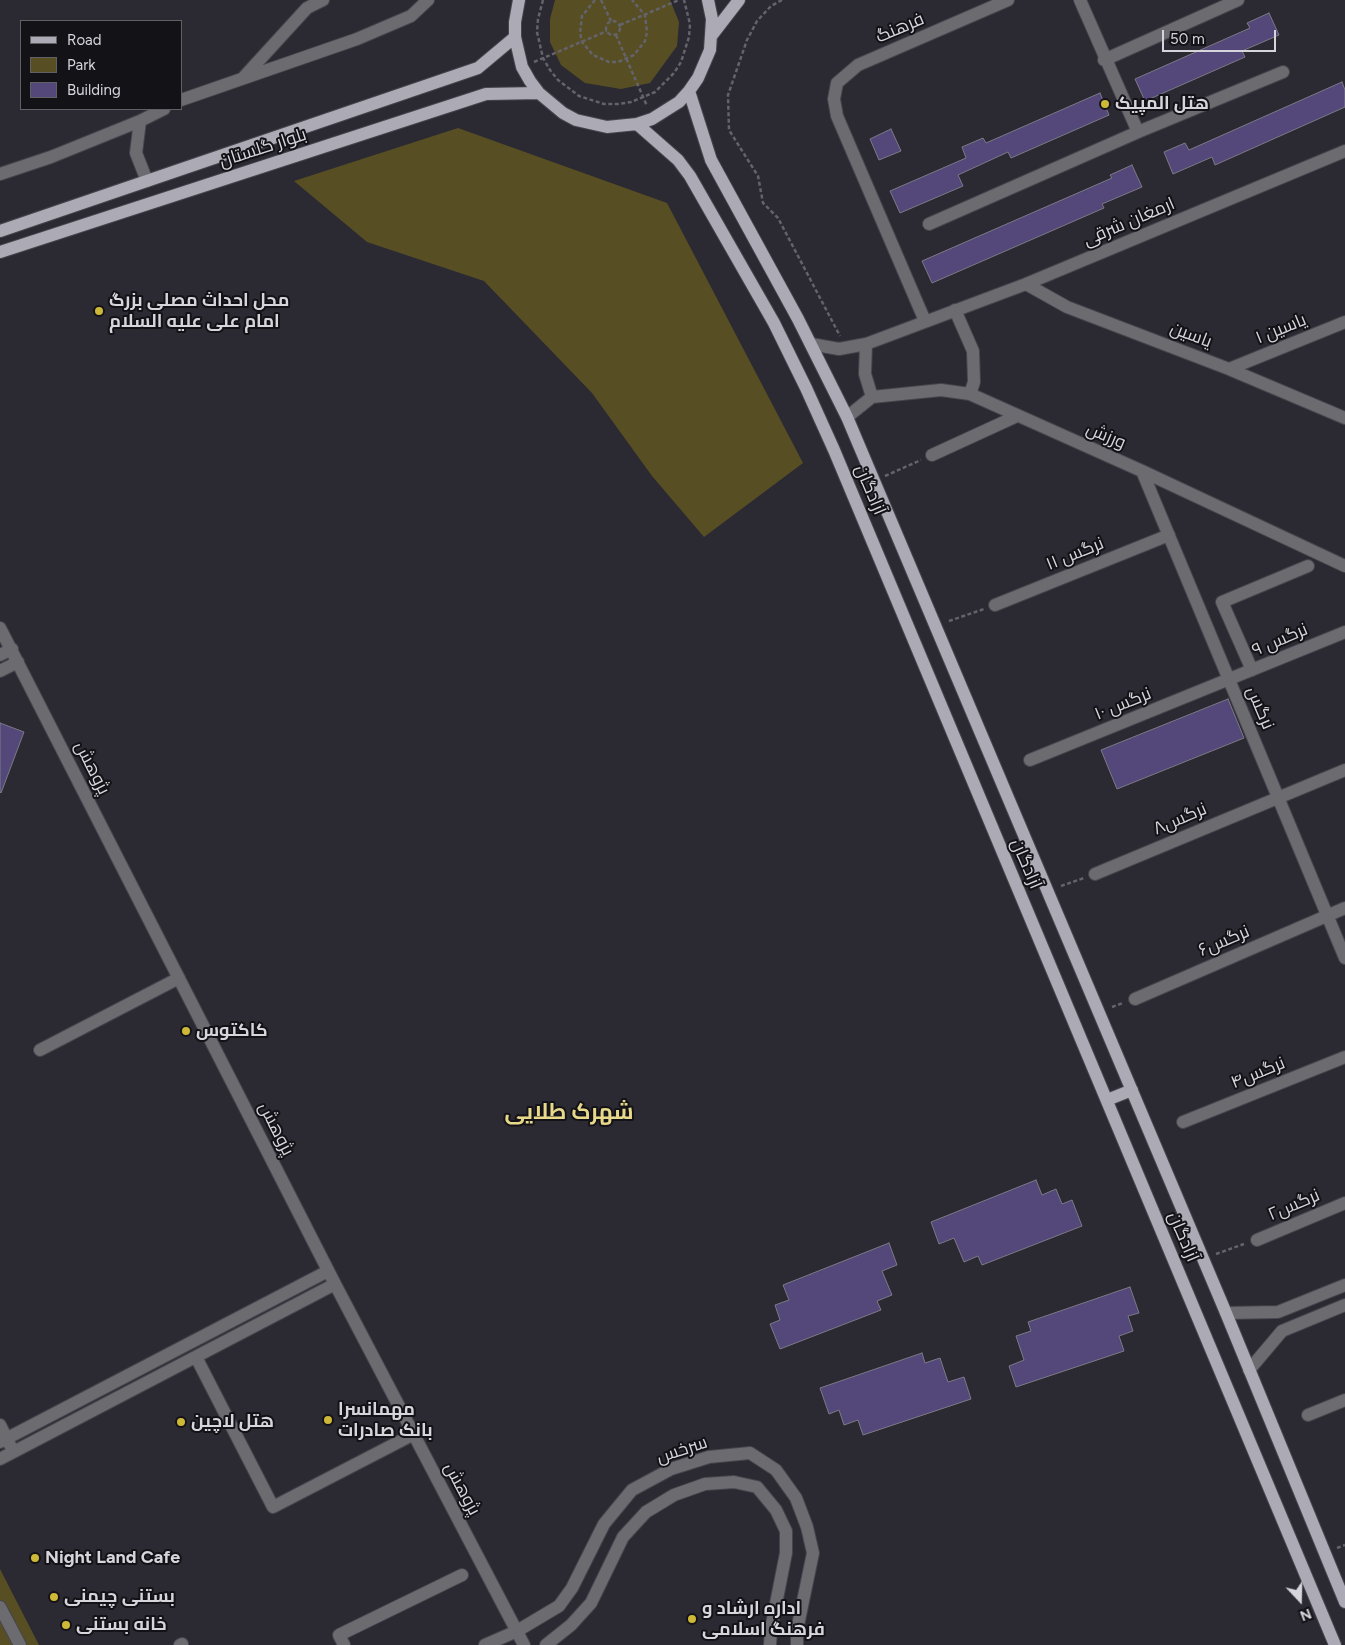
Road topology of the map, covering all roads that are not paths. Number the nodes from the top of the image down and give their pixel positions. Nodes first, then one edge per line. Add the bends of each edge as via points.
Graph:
1 (323, 0) edge
2 (428, 0) edge
3 (519, 0) edge
4 (708, 0) edge
5 (739, 0) edge
6 (1008, 0) edge
7 (1080, 0) edge
8 (1238, 0) edge
9 (712, 35) junction
10 (515, 37) junction
11 (1104, 60) junction
12 (1283, 72) dead end
13 (241, 80) junction
14 (689, 91) junction
15 (539, 93) junction
16 (182, 100) edge
17 (162, 110) edge
18 (140, 121) junction
19 (638, 124) junction
20 (1138, 132) junction
21 (1345, 151) edge
22 (0, 174) edge
23 (148, 181) junction
24 (929, 224) dead end
25 (0, 231) edge
26 (0, 252) edge
27 (1026, 284) junction
28 (955, 310) junction
29 (925, 321) junction
30 (1345, 322) edge
31 (811, 344) junction
32 (866, 344) junction
33 (1230, 369) junction
34 (970, 394) junction
35 (872, 397) junction
36 (1016, 416) junction
37 (847, 417) junction
38 (1345, 418) edge
39 (932, 455) road end
40 (1142, 471) junction
41 (1169, 535) junction
42 (1308, 566) dead end
43 (1345, 566) edge
44 (995, 605) road end
45 (0, 628) edge
46 (1345, 632) edge
47 (12, 649) junction
48 (0, 655) edge
49 (18, 662) junction
50 (1252, 670) junction
51 (0, 671) edge
52 (1229, 680) junction
53 (1030, 760) dead end
54 (1345, 770) edge
55 (1278, 797) junction
56 (1095, 874) road end
57 (1345, 908) edge
58 (1327, 915) junction
59 (1345, 958) edge
60 (179, 978) junction
61 (1135, 999) road end
62 (40, 1050) dead end
63 (1345, 1057) edge
64 (1132, 1090) junction
65 (1107, 1100) junction
66 (1183, 1122) dead end
67 (1345, 1203) edge
68 (1257, 1240) dead end
69 (328, 1271) junction
70 (335, 1284) junction
71 (1345, 1285) edge
72 (1345, 1305) edge
73 (1226, 1313) junction
74 (196, 1357) junction
75 (1249, 1370) junction
76 (1345, 1400) edge
77 (1308, 1415) dead end
78 (0, 1425) edge
79 (414, 1434) junction
80 (3, 1440) edge
81 (13, 1452) junction
82 (0, 1458) edge
83 (462, 1575) dead end
84 (1345, 1602) edge
85 (0, 1607) edge
86 (517, 1630) junction
87 (20, 1645) edge
88 (344, 1645) edge
89 (485, 1645) edge
90 (524, 1645) edge
91 (546, 1645) edge
92 (770, 1645) edge
93 (797, 1645) edge
94 (1335, 1645) edge

1 - 13 street via 307,8
2 - 13 street via 411,16 310,57
3 - 10 main road
4 - 9 main road
5 - 9 main road
6 - 29 street, فرهنگ via 858,65 837,83 834,99 837,116
7 - 11 street
8 - 11 street
9 - 14 main road via 705,64
10 - 15 main road via 522,67
10 - 23 main road, بلوار گلستان via 478,68
11 - 20 street
12 - 20 street
13 - 16 street
14 - 19 main road via 679,102
14 - 31 main road, آزادگان via 711,160
15 - 19 main road via 576,120 607,127
15 - 26 main road, بلوار گلستان via 486,94
17 - 18 street
18 - 22 street
18 - 23 street via 136,153
19 - 65 main road, آزادگان via 678,160 690,176 774,323 802,380
20 - 24 street
21 - 27 street, ارمغان شرقی
23 - 25 main road, بلوار گلستان
27 - 28 street, ارمغان شرقی
27 - 33 street, یاسین via 1067,307
28 - 29 street, ارمغان شرقی
28 - 34 street via 973,350 974,382
29 - 32 street, ارمغان شرقی
30 - 33 street, یاسین ۱
31 - 32 street, ارمغان شرقی via 839,349
31 - 37 main road, آزادگان
32 - 35 street via 865,374
33 - 38 street, یاسین
34 - 35 street, ورزش via 941,390
34 - 36 street, ورزش
35 - 37 street
36 - 39 street
36 - 40 street, ورزش
37 - 64 main road, آزادگان
40 - 41 street, نرگس
40 - 43 street, ورزش
41 - 44 street, نرگس ۱۱
41 - 52 street, نرگس
42 - 50 street via 1222,602
45 - 47 street, پژوهش
46 - 50 street, نرگس ۹
47 - 48 street
47 - 49 street, پژوهش
49 - 51 street
49 - 60 street, پژوهش
50 - 52 street, نرگس ۹
52 - 53 street, نرگس ۱۰
52 - 55 street, نرگس
54 - 55 street, نرگس۸
55 - 56 street, نرگس۸
55 - 58 street, نرگس
57 - 58 street, نرگس۶
58 - 59 street, نرگس
58 - 61 street, نرگس۶
60 - 62 street
60 - 69 street, پژوهش
63 - 66 street, نرگس۴
64 - 65 main road
64 - 73 main road, آزادگان
65 - 94 main road, آزادگان
67 - 68 street, نرگس۲
69 - 70 street, پژوهش
69 - 80 street
70 - 74 street
70 - 79 street, پژوهش
71 - 73 street via 1278,1312
72 - 75 street via 1282,1330
73 - 75 main road, آزادگان
74 - 79 street via 273,1507
74 - 81 street
75 - 84 main road, آزادگان
76 - 77 street
78 - 80 street
79 - 86 street, پژوهش
80 - 81 street
81 - 82 street
83 - 88 street via 339,1635
85 - 87 street
86 - 89 street, سرخس
86 - 90 street, پژوهش
86 - 93 street, سرخس via 559,1606 572,1588 604,1524 632,1490 670,1468 709,1456 750,1453 776,1470 796,1498 807,1527 813,1554 797,1630
91 - 92 street via 591,1604 623,1537 646,1512 674,1494 705,1484 734,1482 756,1487 776,1510 786,1531 786,1553

